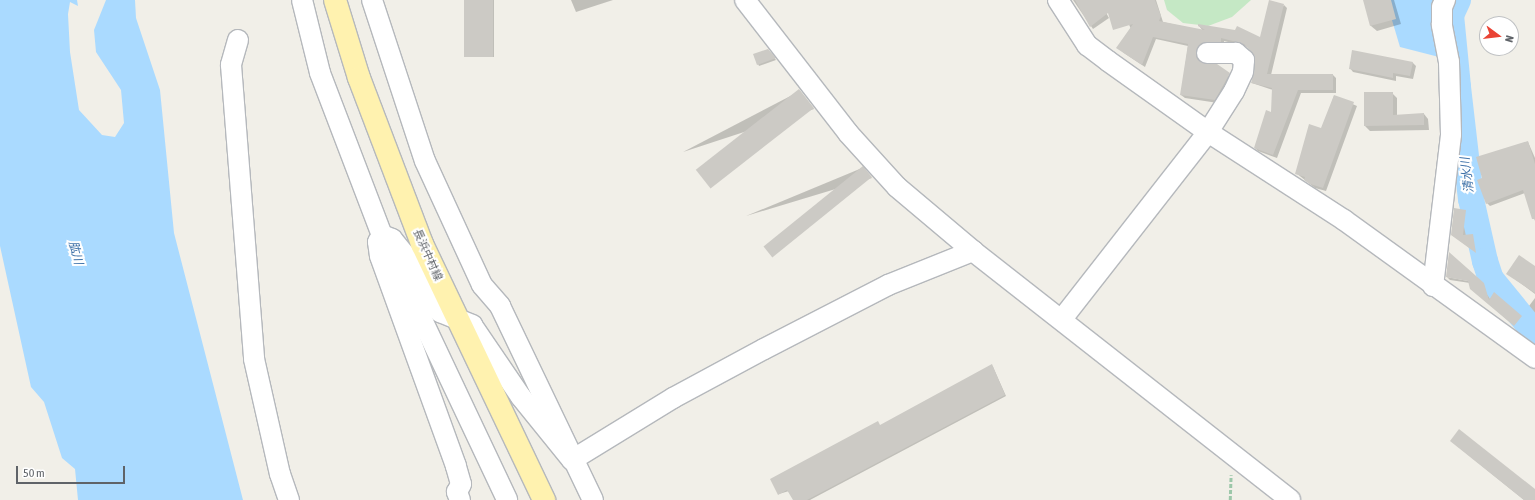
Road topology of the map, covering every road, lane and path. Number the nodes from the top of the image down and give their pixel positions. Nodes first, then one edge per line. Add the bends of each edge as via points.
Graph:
1 (302, 0) edge
2 (335, 0) edge
3 (372, 0) edge
4 (745, 0) edge
5 (1058, 0) edge
6 (1445, 0) edge
7 (238, 40) dead end
8 (1207, 53) dead end
9 (1208, 132) junction
10 (382, 235) junction
11 (973, 251) junction
12 (1433, 286) junction
13 (457, 319) junction
14 (1062, 319) junction
15 (1535, 358) edge
16 (1232, 456) junction
17 (572, 460) junction
18 (289, 500) edge
19 (460, 500) edge
20 (507, 500) edge
21 (544, 500) edge
22 (592, 500) edge
23 (1230, 500) edge
24 (1290, 500) edge

1 - 10 street via 320,73
2 - 13 main road, 長浜中村線 via 359,78 422,244
3 - 17 street via 428,168 482,285 500,306
4 - 11 street via 874,163 897,187
5 - 9 street via 1087,45
6 - 12 street via 1442,6 1442,25 1449,62 1451,134
7 - 18 street via 231,65 254,359 280,474
8 - 9 street via 1236,53 1244,60 1243,72 1234,90
9 - 12 street via 1344,220
9 - 14 street
10 - 13 street via 392,238 406,256 440,312
10 - 19 street via 378,242 380,256 456,466 461,484 457,492
10 - 20 street
11 - 14 street
11 - 17 street via 888,285 764,349 673,398
12 - 15 street
13 - 17 street via 472,325 521,397
13 - 21 main road, 長浜中村線
14 - 16 street
16 - 23 path
16 - 24 street
17 - 22 street

